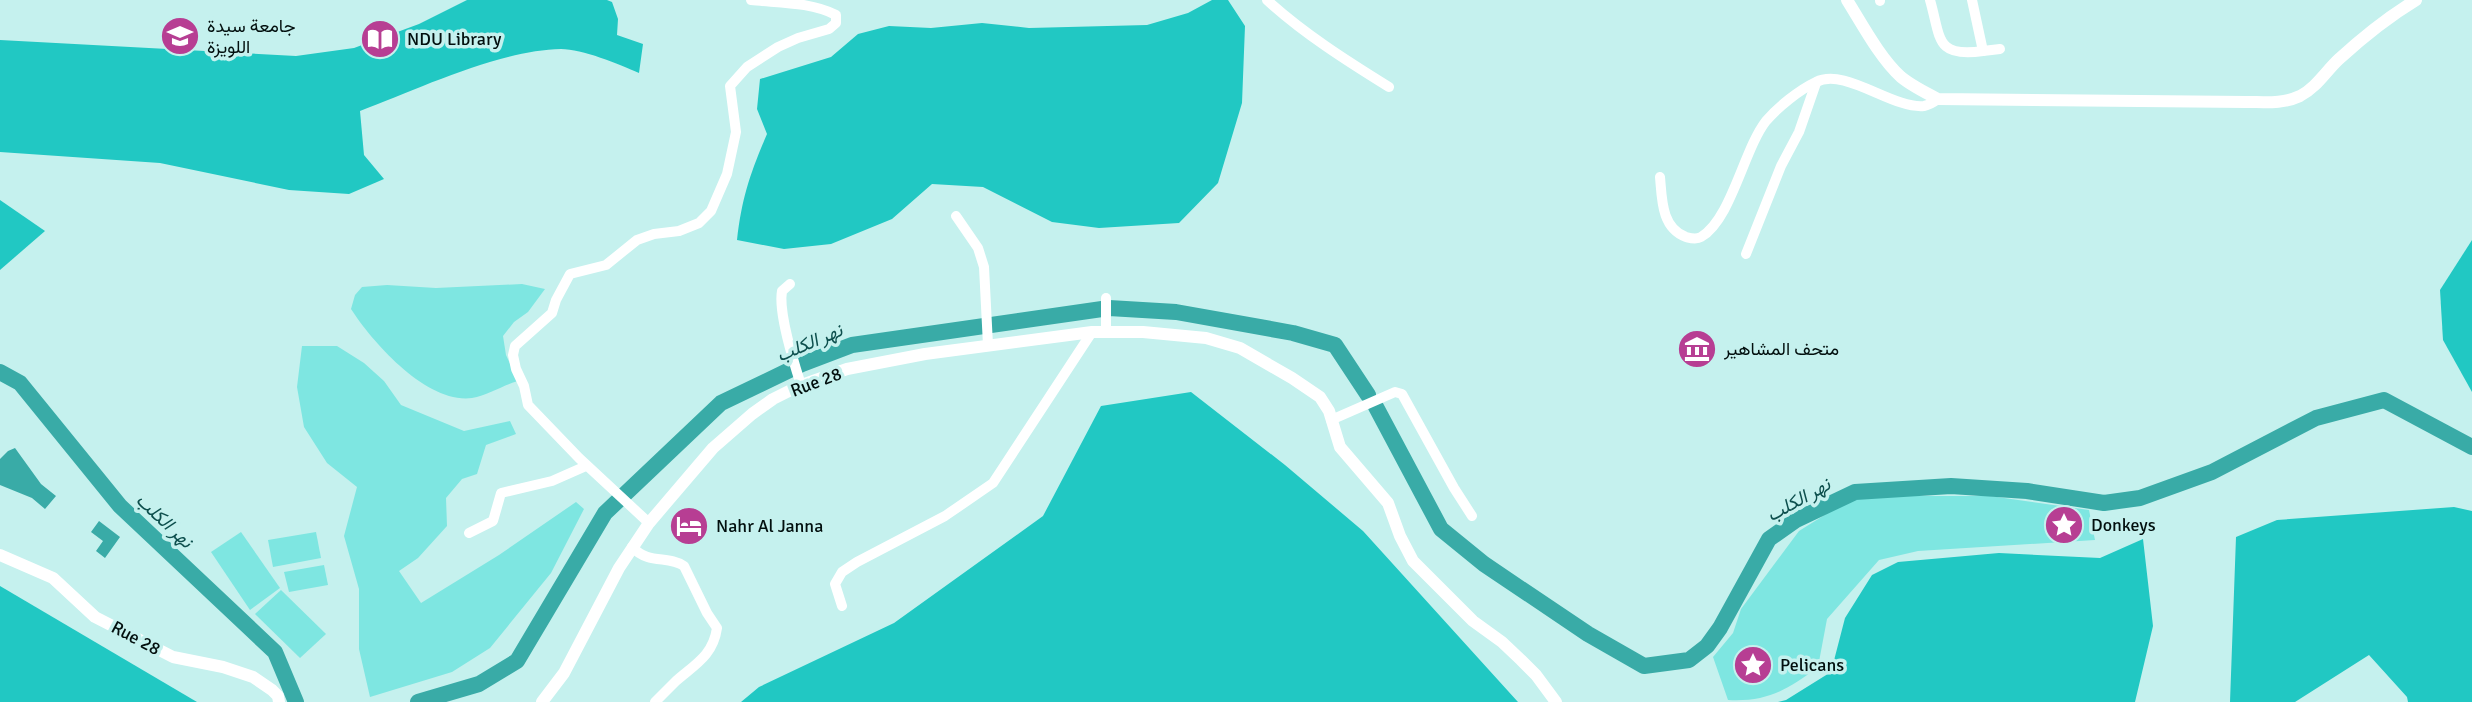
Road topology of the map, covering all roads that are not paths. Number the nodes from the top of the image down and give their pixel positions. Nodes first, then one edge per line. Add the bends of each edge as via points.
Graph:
1 (751, 0) edge
2 (1267, 0) edge
3 (1847, 0) edge
4 (1930, 0) edge
5 (1972, 0) edge
6 (2416, 0) edge
7 (2000, 49) dead end
8 (1983, 51) junction
9 (1816, 81) junction
10 (1389, 87) dead end
11 (1938, 99) junction
12 (1660, 177) dead end
13 (956, 216) dead end
14 (1746, 254) dead end
15 (790, 284) dead end
16 (1106, 298) dead end
17 (1107, 331) junction
18 (1091, 332) junction
19 (988, 345) junction
20 (800, 382) junction
21 (1331, 420) junction
22 (586, 466) junction
23 (1472, 516) dead end
24 (644, 518) junction
25 (468, 533) dead end
26 (632, 547) junction
27 (0, 555) edge
28 (842, 606) dead end
29 (279, 702) edge
30 (542, 702) edge
31 (655, 702) edge
32 (1556, 702) edge

1 - 22 street via 826,9 836,15 836,23 759,58 730,86 736,132 727,174 711,211 699,223 637,240 606,265 570,275 552,313 515,345 513,355 528,405
2 - 10 street
3 - 11 street via 1896,72
4 - 8 street via 1936,27 1950,51
5 - 8 street
6 - 11 street via 2338,60 2313,88 2280,102
7 - 8 street
9 - 11 street via 1834,79 1909,104 1924,106
9 - 12 street via 1765,122 1717,221 1701,237 1681,235 1664,216
9 - 14 street
13 - 19 street via 978,248 984,267
15 - 20 street via 781,299
16 - 17 street
17 - 18 street, Rue 28
17 - 21 street, Rue 28 via 1173,333 1240,348 1311,390 1325,403
18 - 19 street, Rue 28
18 - 28 street via 993,483 945,516 842,572 835,584
19 - 20 street, Rue 28 via 878,362
20 - 24 street, Rue 28 via 731,430
21 - 23 street via 1395,392 1402,394
21 - 32 street, Rue 28 via 1340,447 1388,503 1413,561 1473,621 1521,660
22 - 24 street
22 - 25 street via 552,481 501,494 493,521
24 - 26 street, Rue 28
26 - 30 street, Rue 28 via 564,673
26 - 31 street via 644,556 684,566 717,628 702,661
27 - 29 street, Rue 28 via 53,578 95,617 173,657 253,677 272,690

